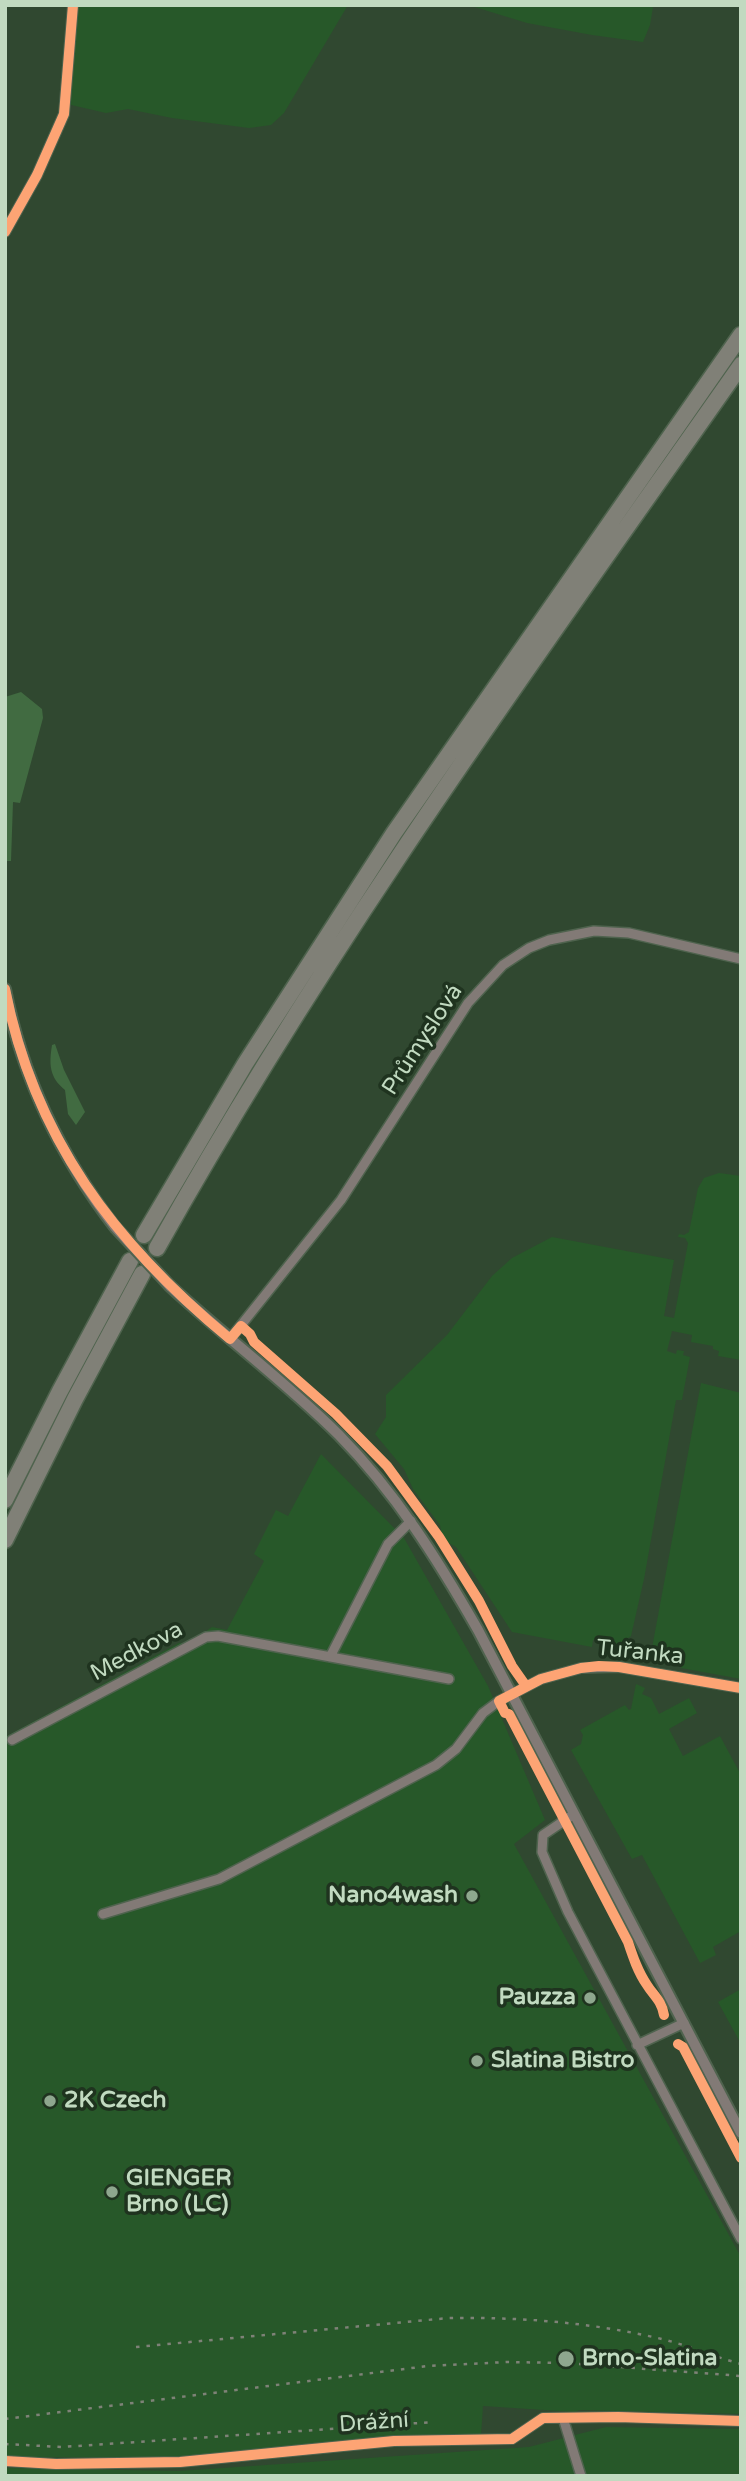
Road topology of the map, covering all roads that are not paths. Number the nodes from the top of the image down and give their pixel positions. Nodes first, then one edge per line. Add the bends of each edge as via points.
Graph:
1 (73, 5) edge
2 (5, 232) edge
3 (741, 321) edge
4 (741, 335) edge
5 (741, 365) edge
6 (678, 426) junction
7 (741, 959) edge
8 (5, 989) edge
9 (145, 1235) dead end
10 (157, 1248) dead end
11 (130, 1261) dead end
12 (142, 1274) dead end
13 (230, 1339) junction
14 (5, 1500) edge
15 (411, 1521) junction
16 (5, 1540) edge
17 (330, 1657) junction
18 (449, 1679) dead end
19 (741, 1688) edge
20 (512, 1694) junction
21 (12, 1740) dead end
22 (574, 1814) junction
23 (103, 1914) dead end
24 (684, 2023) junction
25 (637, 2045) junction
26 (741, 2133) edge
27 (741, 2239) edge
28 (563, 2418) junction
29 (741, 2421) edge
30 (5, 2461) edge
31 (581, 2476) edge

1 - 2 street via 64,114
3 - 6 highway via 701,379
4 - 6 highway
5 - 10 highway via 385,879 259,1074
6 - 9 highway via 394,833 245,1064
7 - 13 street, Průmyslová via 608,931 555,938 511,959 468,1003 363,1168
8 - 13 street, bridge via 19,1044 44,1110 79,1176 116,1227 170,1286
11 - 14 highway
12 - 16 highway
13 - 15 street via 339,1435
15 - 17 street via 388,1544
15 - 20 street via 445,1572
17 - 18 street, Medkova
17 - 21 street, Medkova via 206,1637
19 - 20 street, Tuřanka via 599,1666 541,1679
20 - 22 street
20 - 23 street, Tuřanka via 483,1713 456,1749 436,1765 219,1879
22 - 24 street
22 - 25 street via 543,1835 542,1852
24 - 25 street
24 - 26 street
25 - 27 street
28 - 29 street, Drážní
28 - 30 street, Drážní via 544,2418 512,2438 394,2441 180,2462
28 - 31 street

